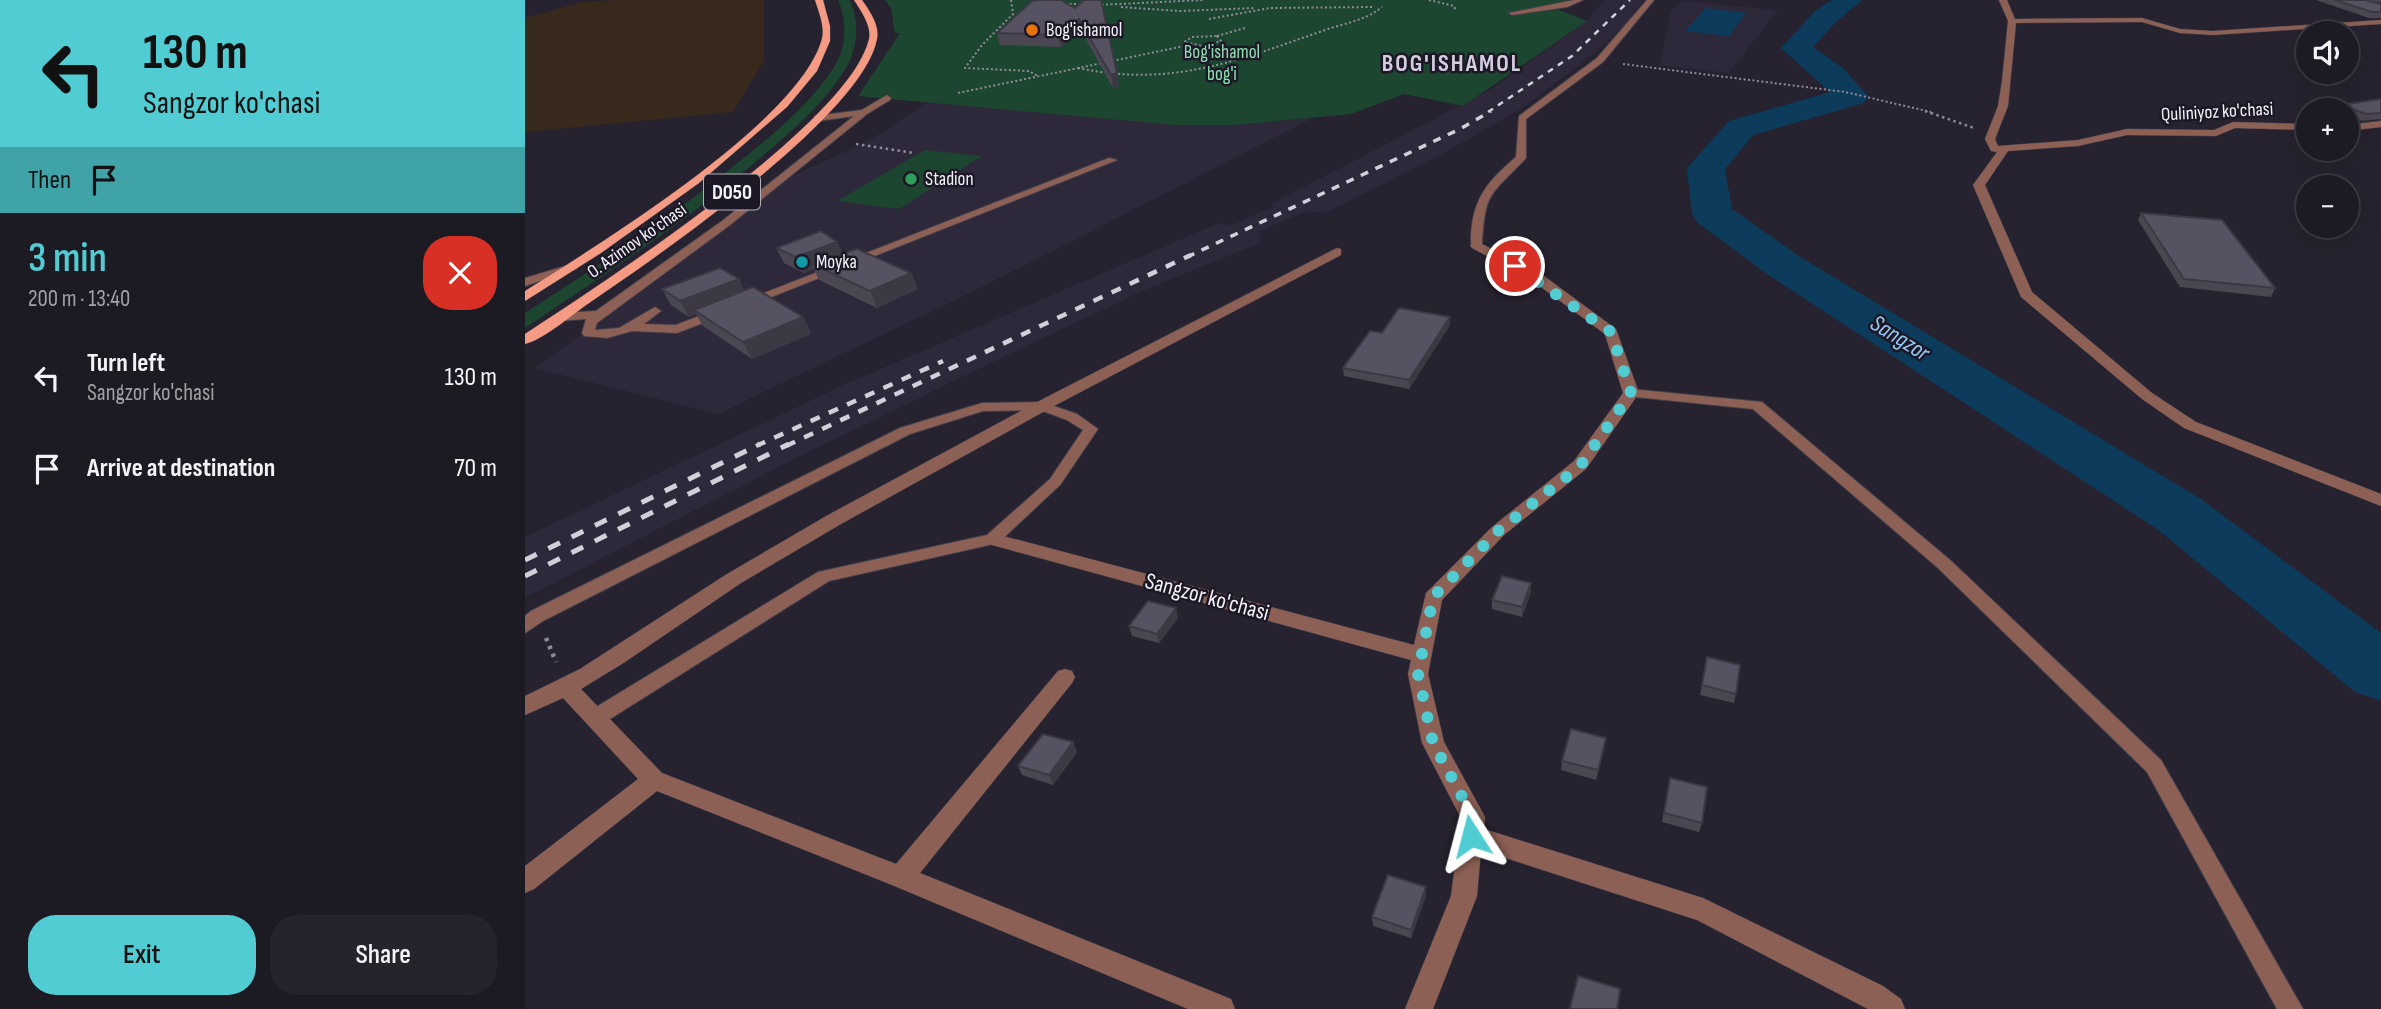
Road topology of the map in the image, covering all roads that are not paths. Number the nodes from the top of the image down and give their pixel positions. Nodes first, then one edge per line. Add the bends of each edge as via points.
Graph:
1 (819, 0) edge
2 (858, 0) edge
3 (1580, 0) edge
4 (1651, 0) edge
5 (2003, 0) edge
6 (1512, 13) dead end
7 (2012, 21) junction
8 (2381, 22) edge
9 (887, 98) dead end
10 (864, 112) junction
11 (817, 118) junction
12 (2381, 124) edge
13 (2296, 127) edge
14 (2359, 127) edge
15 (2004, 150) junction
16 (1112, 160) dead end
17 (1476, 245) joint
18 (1337, 251) dead end
19 (572, 267) junction
20 (525, 282) edge
21 (525, 298) edge
22 (741, 304) edge
23 (728, 309) edge
24 (655, 311) dead end
25 (600, 315) junction
26 (558, 317) junction
27 (631, 327) junction
28 (525, 340) edge
29 (1631, 393) junction
30 (1042, 406) junction
31 (2381, 500) edge
32 (992, 539) junction
33 (525, 626) edge
34 (1422, 654) junction
35 (1065, 677) dead end
36 (568, 689) junction
37 (525, 706) edge
38 (595, 718) junction
39 (654, 780) junction
40 (1471, 836) junction
41 (901, 877) junction
42 (525, 881) edge
43 (1221, 1009) edge
44 (1419, 1009) edge
45 (1892, 1009) edge
46 (2291, 1009) edge

1 - 19 main road, O. Azimov ko'chasi / D050 via 827,24 826,43 817,65 791,98 693,182
2 - 11 main road, O. Azimov ko'chasi / D050 via 870,19 873,38 865,62
3 - 6 lane
4 - 17 lane via 1600,60 1522,118 1521,158 1494,180 1479,204
5 - 7 street
7 - 8 street via 2142,20 2187,32 2213,33
7 - 15 street via 2003,106 1991,135 1994,149
9 - 10 lane
10 - 11 lane
10 - 25 lane via 696,246
11 - 26 main road, O. Azimov ko'chasi / D050 via 679,235
12 - 14 street
13 - 15 street, Quliniyoz ko'chasi via 2233,125 2217,133 2127,132 2078,143
15 - 31 street via 1979,185 2025,294 2147,396 2190,425
16 - 22 lane
17 - 29 street via 1535,276 1611,332
18 - 30 street
19 - 20 lane
19 - 21 main road, O. Azimov ko'chasi / D050
23 - 27 lane via 677,329
24 - 27 lane
25 - 26 lane
25 - 27 lane via 591,321 587,333 601,337
26 - 28 main road, O. Azimov ko'chasi / D050
29 - 34 street via 1580,466 1498,531 1433,597
29 - 46 lane via 1757,405 1944,564 2154,766
30 - 32 lane via 1091,429 1055,482
30 - 33 lane via 982,407 905,431
30 - 36 street via 761,561
32 - 34 street, Sangzor ko'chasi
32 - 38 lane via 824,576
34 - 40 street via 1418,674 1433,743 1473,817
35 - 41 street
36 - 37 street
36 - 38 street
38 - 39 street
39 - 41 street
39 - 42 street
40 - 44 street via 1464,896
40 - 45 street via 1703,910
41 - 43 street

